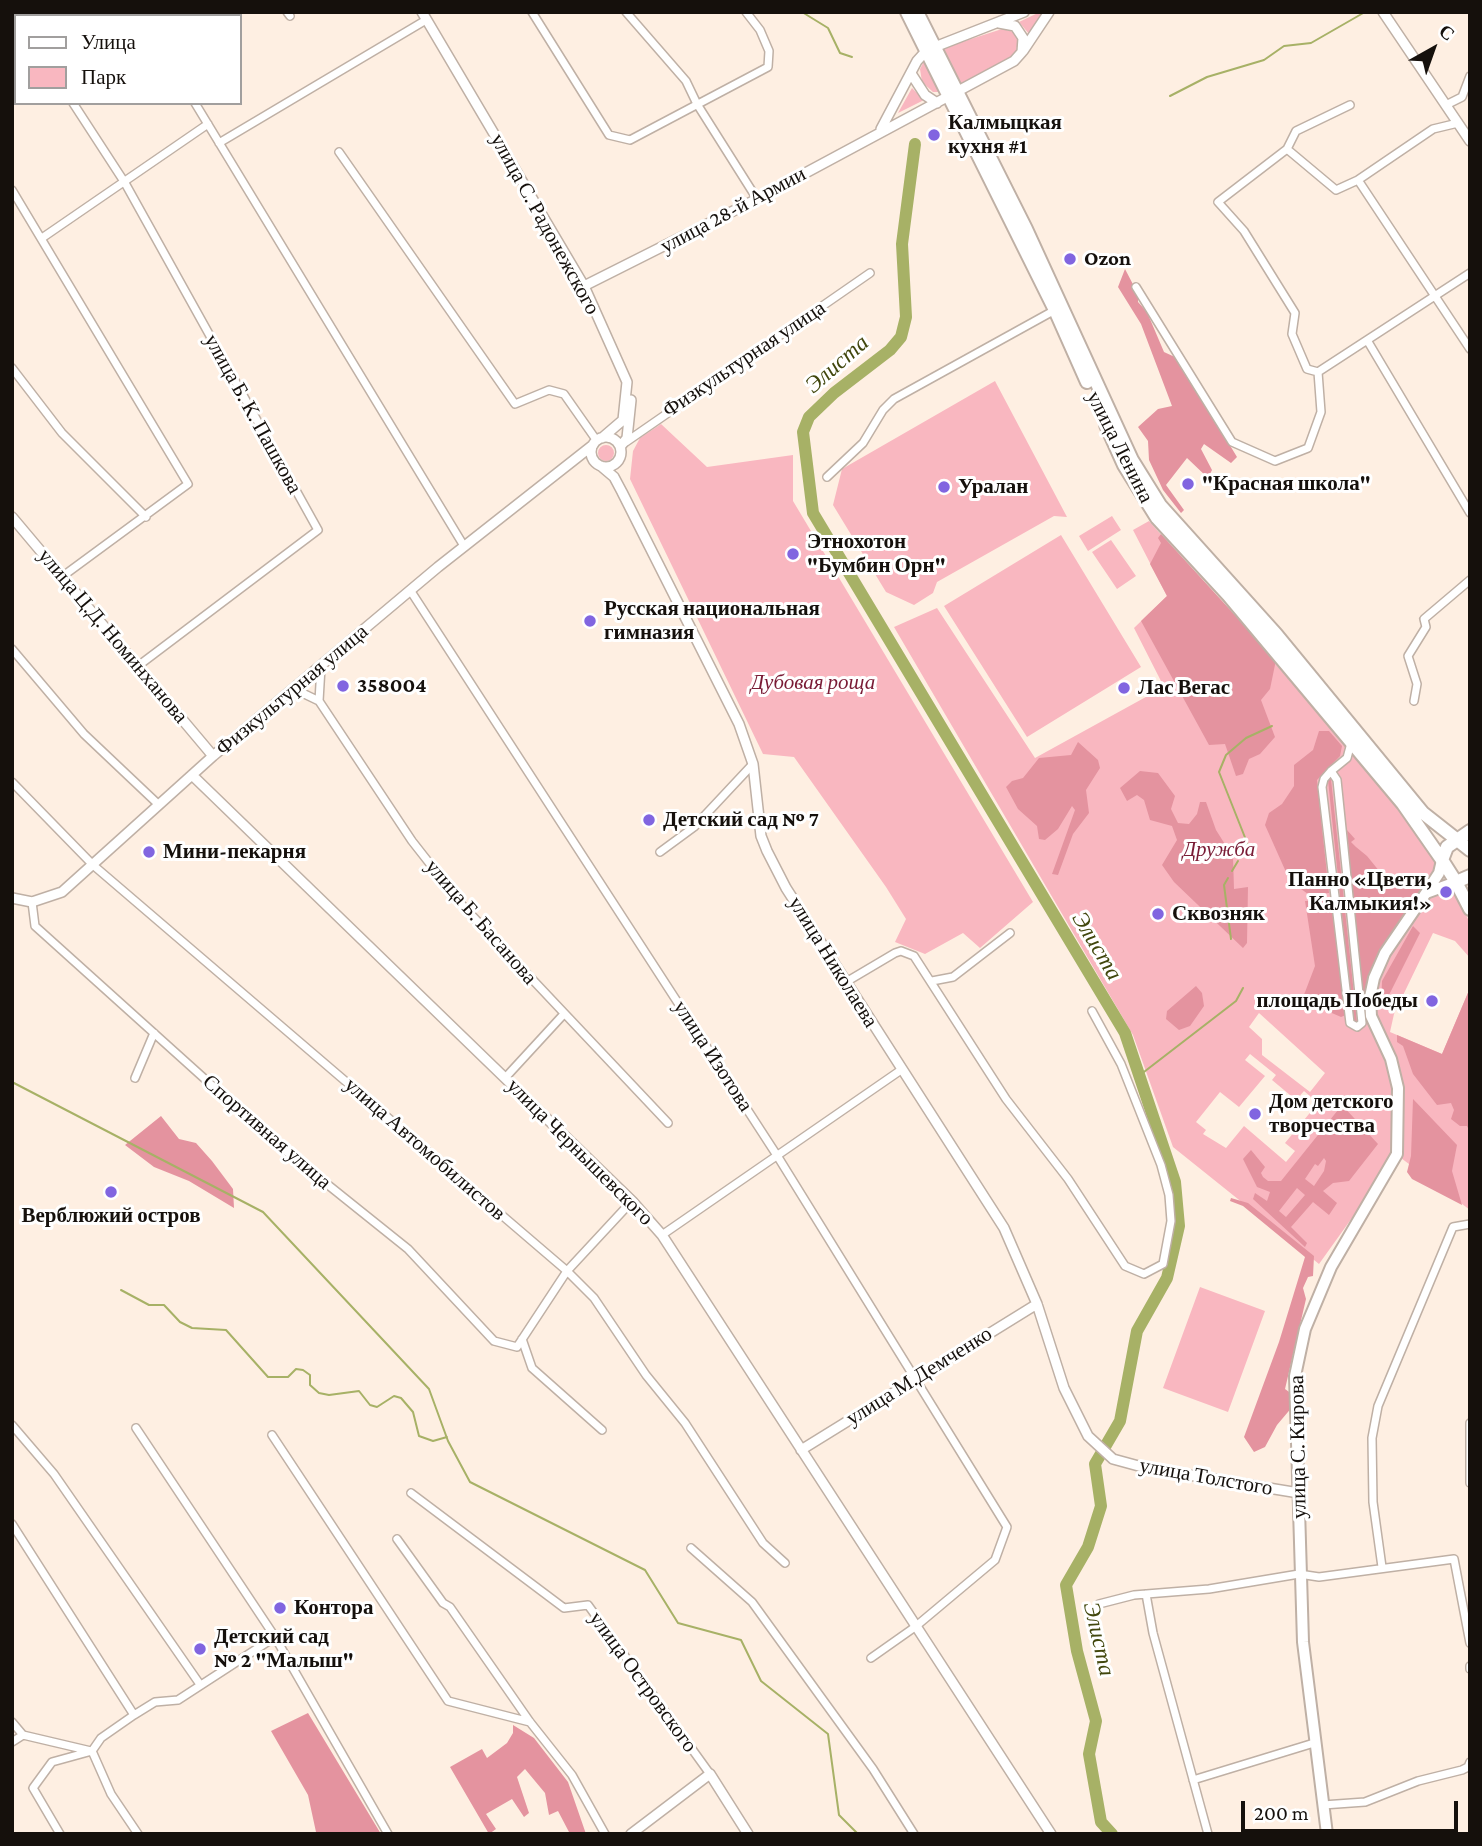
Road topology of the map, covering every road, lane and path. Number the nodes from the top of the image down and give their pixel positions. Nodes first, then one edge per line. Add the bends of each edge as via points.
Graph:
1 (532, 12) edge
2 (626, 12) edge
3 (746, 12) edge
4 (907, 12) edge
5 (917, 12) edge
6 (1024, 12) edge
7 (1049, 12) edge
8 (1383, 12) edge
9 (424, 16) edge
10 (999, 23) junction
11 (931, 48) junction
12 (1022, 52) junction
13 (912, 75) junction
14 (1470, 76) edge
15 (948, 97) junction
16 (697, 104) junction
17 (74, 105) edge
18 (196, 105) edge
19 (1350, 105) dead end
20 (1446, 105) junction
21 (1458, 123) junction
22 (208, 124) junction
23 (881, 131) junction
24 (1470, 141) edge
25 (219, 143) junction
26 (1287, 149) junction
27 (340, 152) dead end
28 (1358, 180) junction
29 (125, 183) junction
30 (12, 190) edge
31 (757, 199) junction
32 (42, 238) junction
33 (1470, 273) edge
34 (870, 274) dead end
35 (584, 286) junction
36 (1136, 287) dead end
37 (1435, 296) junction
38 (1055, 310) junction
39 (1367, 340) junction
40 (1470, 349) edge
41 (12, 368) edge
42 (1318, 372) junction
43 (627, 382) junction
44 (598, 441) junction
45 (620, 451) junction
46 (570, 465) junction
47 (600, 465) junction
48 (827, 477) dead end
49 (622, 492) junction
50 (1470, 513) edge
51 (12, 517) edge
52 (146, 517) junction
53 (464, 546) junction
54 (63, 576) junction
55 (1470, 580) edge
56 (410, 590) junction
57 (12, 649) edge
58 (138, 666) junction
59 (321, 667) junction
60 (294, 689) junction
61 (319, 701) junction
62 (1414, 701) dead end
63 (1351, 742) junction
64 (213, 756) junction
65 (753, 764) junction
66 (1331, 771) junction
67 (192, 775) junction
68 (12, 782) edge
69 (159, 805) junction
70 (1470, 831) edge
71 (1457, 841) junction
72 (1470, 850) edge
73 (660, 852) dead end
74 (1442, 860) junction
75 (93, 864) junction
76 (1470, 876) edge
77 (1456, 882) junction
78 (1426, 893) junction
79 (12, 898) edge
80 (32, 902) junction
81 (1470, 909) edge
82 (1010, 933) dead end
83 (932, 981) junction
84 (846, 982) junction
85 (1092, 1012) dead end
86 (563, 1015) junction
87 (154, 1033) junction
88 (901, 1070) junction
89 (505, 1077) junction
90 (135, 1078) dead end
91 (668, 1123) dead end
92 (778, 1157) junction
93 (632, 1201) junction
94 (1470, 1224) edge
95 (662, 1235) junction
96 (567, 1271) junction
97 (1037, 1304) junction
98 (522, 1339) junction
99 (916, 1377) junction
100 (1470, 1423) edge
101 (12, 1425) edge
102 (136, 1428) dead end
103 (602, 1430) dead end
104 (272, 1435) dead end
105 (801, 1450) junction
106 (1113, 1459) joint
107 (1470, 1483) edge
108 (411, 1493) dead end
109 (1299, 1493) junction
110 (12, 1524) edge
111 (397, 1539) dead end
112 (691, 1548) dead end
113 (785, 1563) dead end
114 (1382, 1567) junction
115 (1300, 1574) junction
116 (1146, 1594) junction
117 (1099, 1604) dead end
118 (915, 1627) junction
119 (275, 1637) junction
120 (1470, 1643) edge
121 (871, 1658) dead end
122 (199, 1683) junction
123 (134, 1715) junction
124 (12, 1722) edge
125 (530, 1722) junction
126 (23, 1735) junction
127 (12, 1742) edge
128 (1314, 1743) junction
129 (92, 1751) junction
130 (1470, 1762) edge
131 (710, 1773) junction
132 (1193, 1780) junction
133 (1323, 1805) junction
134 (60, 1834) edge
135 (138, 1834) edge
136 (388, 1834) edge
137 (605, 1834) edge
138 (631, 1834) edge
139 (748, 1834) edge
140 (914, 1834) edge
141 (1051, 1834) edge
142 (1208, 1834) edge
143 (1327, 1834) edge

1 - 16 street via 609,135 630,140
2 - 16 street via 686,80
3 - 16 street via 769,51 768,67
4 - 11 main road, улица Ленина
5 - 11 main road, улица Ленина
6 - 10 street
7 - 12 street, улица 28-й Армии
8 - 20 street
9 - 25 street
9 - 35 street, улица С. Радонежского
10 - 11 street
10 - 12 street via 1015,26 1023,38
11 - 13 street via 917,61
11 - 15 main road, улица Ленина
12 - 15 street, улица 28-й Армии via 1002,69
13 - 15 street via 925,95
13 - 23 street
14 - 20 street via 1462,96
15 - 23 street, улица 28-й Армии
15 - 38 main road, улица Ленина
15 - 71 main road, улица Ленина via 1067,315 1121,439 1160,505 1276,634 1423,813
16 - 31 street
17 - 29 street, улица Б. К. Пашкова
18 - 22 street
19 - 26 street via 1296,131
20 - 21 street
21 - 24 street
21 - 28 street via 1433,129
22 - 25 street
22 - 29 street
23 - 31 street, улица 28-й Армии
25 - 53 street
26 - 28 street via 1336,190
26 - 42 street via 1218,202 1244,232 1296,313 1293,334 1307,369
27 - 44 street via 515,404 549,390 564,394
28 - 37 street
29 - 32 street
29 - 58 street, улица Б. К. Пашкова via 318,530
30 - 32 street
31 - 35 street, улица 28-й Армии
32 - 52 street via 188,484
33 - 37 street
34 - 45 street, Физкультурная улица via 636,432
35 - 43 street, улица С. Радонежского
36 - 42 street via 1232,442 1275,461 1308,448 1321,412
37 - 39 street
37 - 40 street
38 - 48 street via 894,399 863,443
38 - 63 main road, улица Ленина via 1142,497
39 - 42 street
39 - 50 street
41 - 52 street via 62,433
43 - 44 street via 623,420
43 - 45 street via 631,418
44 - 45 street via 611,438
44 - 46 street, Физкультурная улица
44 - 47 street via 592,453
45 - 47 street, Физкультурная улица via 611,466
45 - 49 street
46 - 47 street, Физкультурная улица
46 - 53 street, Физкультурная улица
47 - 49 street, улица Николаева
49 - 65 street, улица Николаева via 739,724
51 - 54 street, улица Ц.Д. Номинханова
52 - 54 street
53 - 56 street, Физкультурная улица
54 - 58 street, улица Ц.Д. Номинханова
55 - 62 street via 1424,619 1426,627 1408,656 1417,684
56 - 59 street, Физкультурная улица
56 - 92 street, улица Изотова
57 - 69 street via 85,734
58 - 64 street, улица Ц.Д. Номинханова
59 - 60 street, Физкультурная улица
59 - 61 street
60 - 61 street
60 - 64 street, Физкультурная улица
61 - 86 street, улица Б. Басанова via 412,841 463,906
63 - 66 street via 1347,758
63 - 74 main road, улица Ленина
64 - 67 street, Физкультурная улица
65 - 73 street via 694,827
65 - 84 street, улица Николаева via 761,836 767,851
66 - 66 street via 1322,787 1350,1023 1357,1027 1362,1023 1337,780
67 - 69 street, Физкультурная улица
67 - 89 street, улица Чернышевского
68 - 75 street, улица Автомобилистов
69 - 75 street, Физкультурная улица
70 - 71 main road
71 - 72 main road, улица Ленина
71 - 74 main road via 1447,847
74 - 77 main road, улица Ленина
74 - 78 main road, улица С. Кирова
75 - 80 street, Физкультурная улица via 62,892
75 - 96 street, улица Автомобилистов
76 - 77 main road
77 - 78 main road
77 - 81 main road
78 - 109 main road, улица С. Кирова via 1385,953 1374,978 1372,1018 1395,1073 1398,1145 1391,1167 1331,1267 1301,1343 1295,1376
79 - 80 street
80 - 87 street, Спортивная улица via 35,926
82 - 83 street via 953,977
83 - 84 street via 914,956 901,951
83 - 85 street via 1006,1098 1068,1179 1125,1266 1144,1274 1163,1264 1171,1221 1164,1175 1121,1065
84 - 88 street, улица Николаева
86 - 89 street
86 - 91 street, улица Б. Басанова
87 - 90 street
87 - 98 street, Спортивная улица via 277,1144 408,1249 494,1341 517,1347
88 - 92 street
88 - 97 street, улица Николаева via 1004,1228
89 - 93 street, улица Чернышевского
92 - 95 street
92 - 99 street, улица Изотова
93 - 95 street, улица Чернышевского
93 - 96 street
94 - 114 street via 1453,1227 1378,1406 1372,1438 1373,1502
95 - 105 street, улица Чернышевского
96 - 98 street
96 - 113 street, улица Автомобилистов via 593,1298 646,1376 685,1423 763,1542
97 - 99 street, улица М.Демченко
97 - 106 street, улица Николаева via 1064,1388 1088,1436
98 - 103 street via 531,1368
99 - 105 street, улица М.Демченко
99 - 118 street, улица Изотова via 1007,1527 995,1559
100 - 107 street
101 - 122 street via 54,1474
102 - 119 street
104 - 125 street via 448,1701
105 - 118 street, улица Чернышевского
106 - 109 street, улица Толстого
108 - 131 street, улица Островского via 564,1608 588,1605
109 - 115 main road, улица С. Кирова
110 - 123 street
111 - 125 street
112 - 140 street via 752,1602 873,1769
114 - 115 street via 1319,1577
114 - 120 street via 1454,1559
115 - 116 street
115 - 128 main road, улица С. Кирова
116 - 117 street
116 - 132 street
118 - 121 street
118 - 141 street, улица Чернышевского
119 - 122 street
119 - 136 street
122 - 123 street via 178,1700 155,1702
123 - 129 street
124 - 126 street
125 - 137 street via 572,1774
126 - 127 street
126 - 129 street
128 - 132 street
128 - 133 main road, улица С. Кирова
129 - 134 street via 52,1762 33,1788
129 - 135 street via 111,1794
130 - 133 street via 1468,1768 1365,1802
131 - 138 street
131 - 139 street, улица Островского
132 - 142 street
133 - 143 main road, улица С. Кирова

